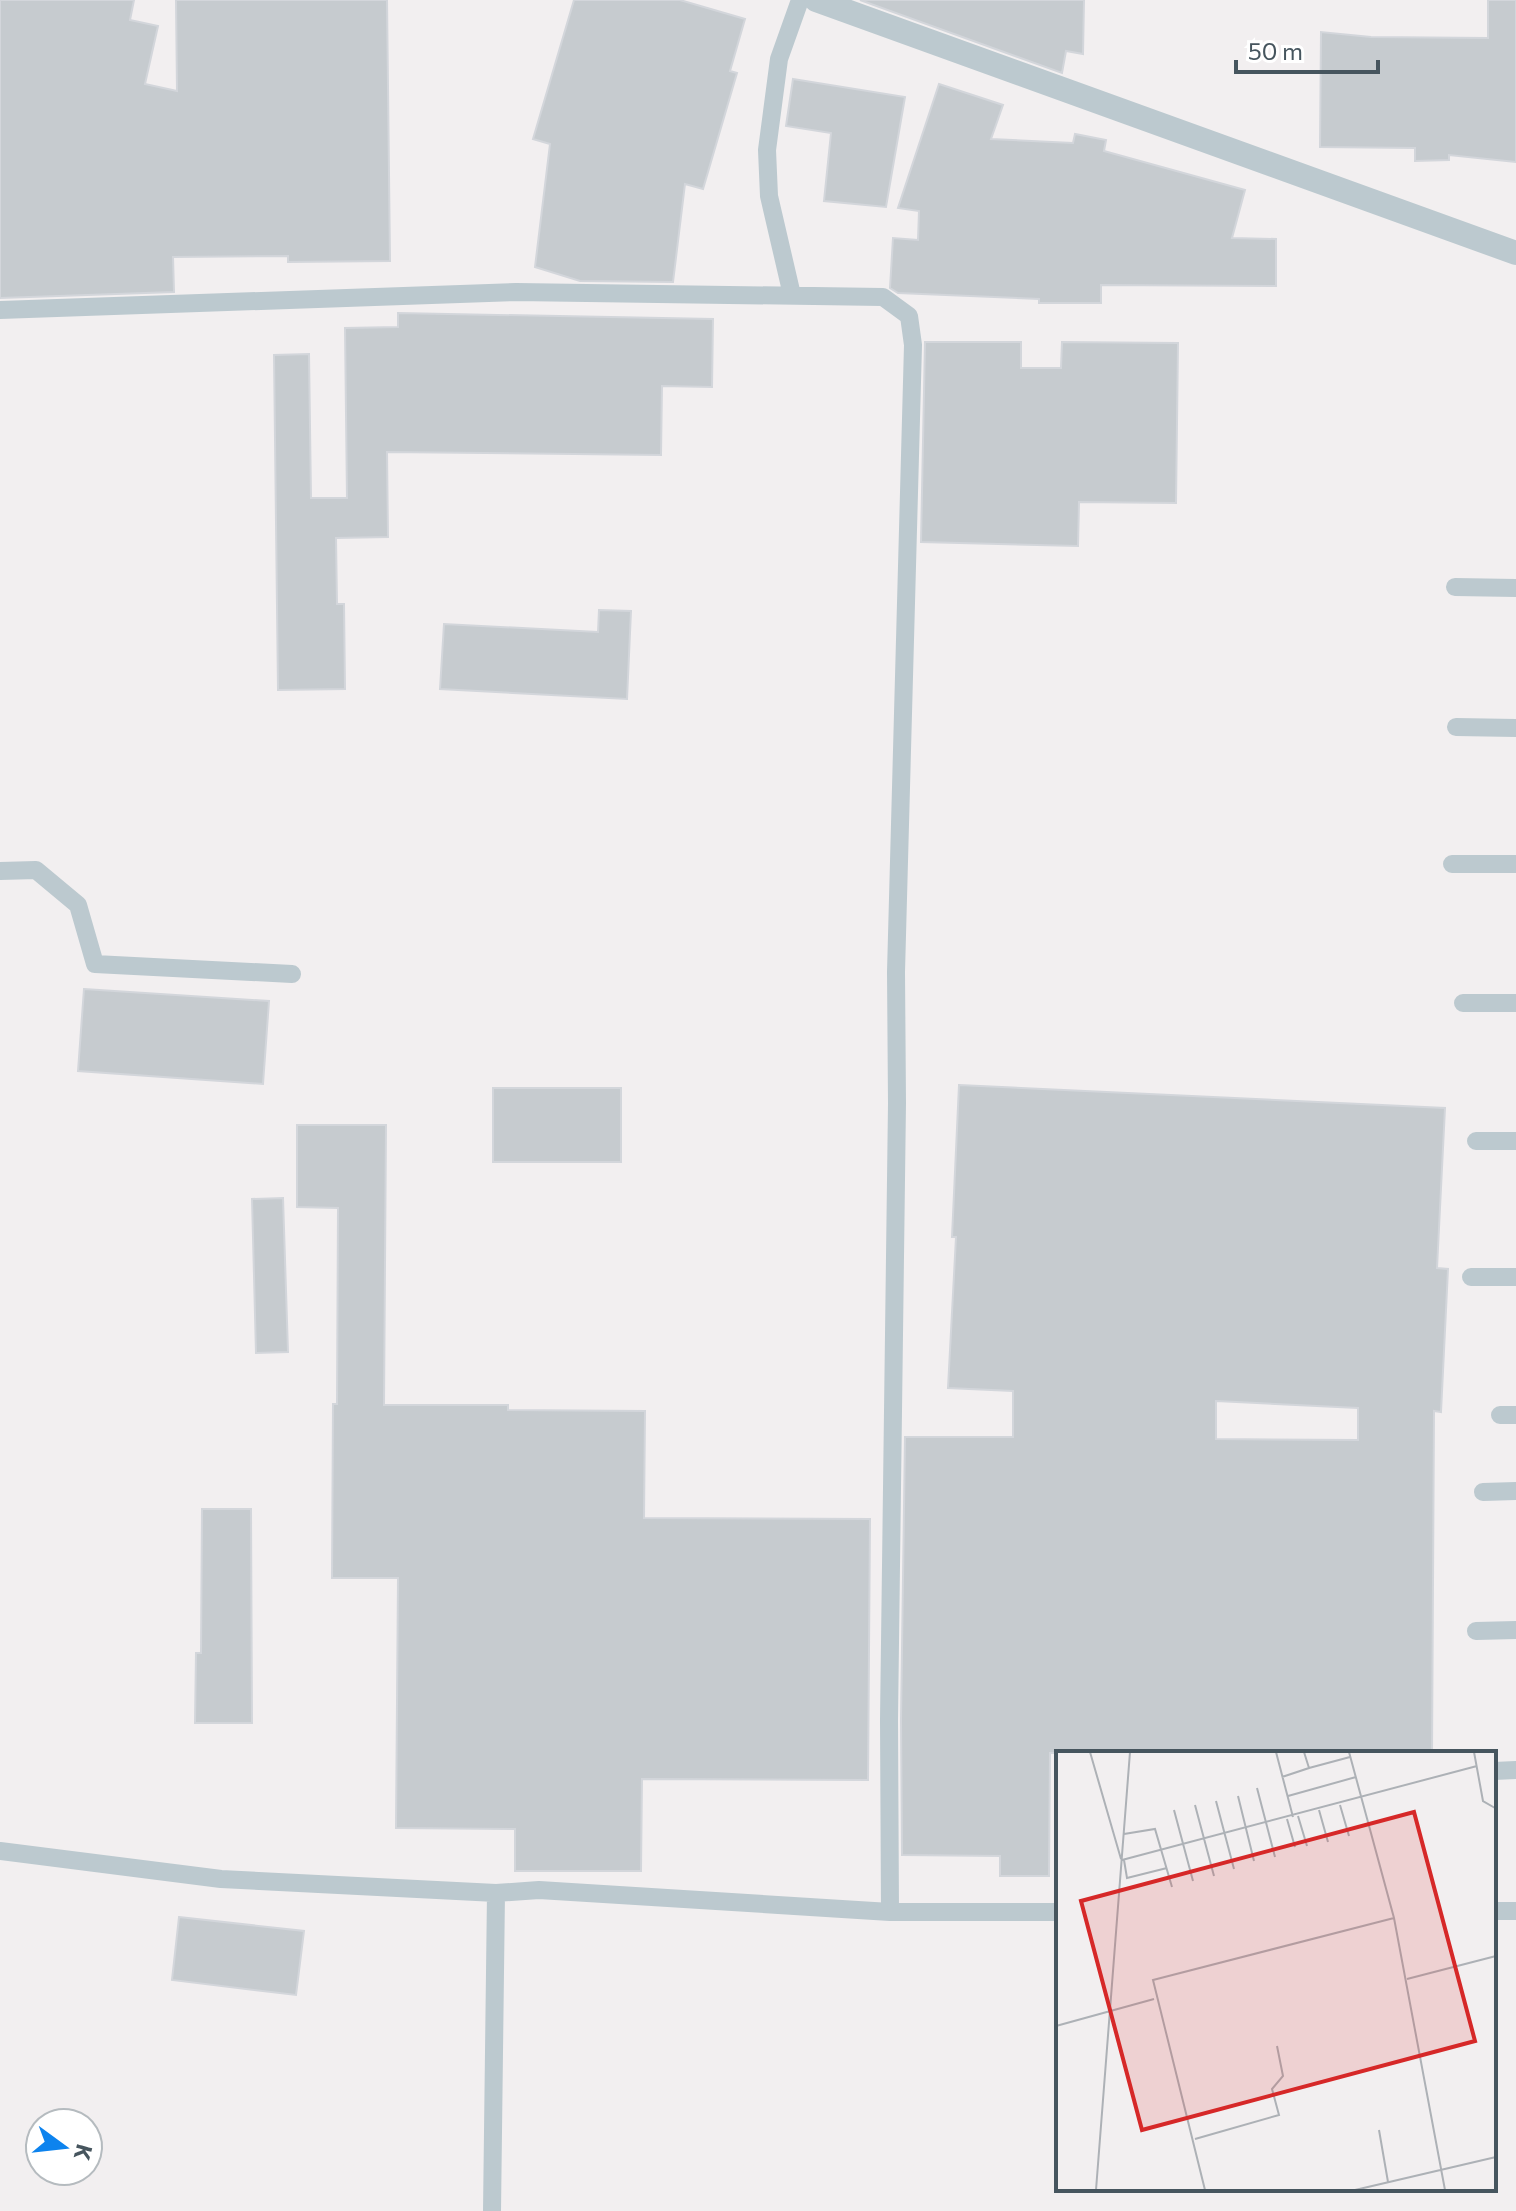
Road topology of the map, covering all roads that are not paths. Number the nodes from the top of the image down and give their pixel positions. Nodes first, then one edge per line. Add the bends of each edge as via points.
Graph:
1 (800, 0) edge
2 (816, 0) edge
3 (1516, 253) edge
4 (792, 295) junction
5 (0, 310) edge
6 (1455, 587) dead end
7 (1516, 588) edge
8 (1456, 727) dead end
9 (1516, 728) edge
10 (1452, 864) dead end
11 (1516, 864) edge
12 (0, 871) edge
13 (292, 974) dead end
14 (1463, 1003) dead end
15 (1516, 1003) edge
16 (1476, 1141) dead end
17 (1516, 1141) edge
18 (1471, 1277) dead end
19 (1516, 1277) edge
20 (1516, 1491) edge
21 (1483, 1492) dead end
22 (1516, 1630) edge
23 (1476, 1631) dead end
24 (1516, 1770) edge
25 (1496, 1771) edge
26 (0, 1851) edge
27 (496, 1893) junction
28 (890, 1912) junction
29 (1056, 1912) edge
30 (492, 2211) edge

1 - 4 street via 779,59 767,150 769,196
2 - 3 street
4 - 5 street via 516,292
4 - 28 street via 883,297 909,316 913,345 896,972
6 - 7 street
8 - 9 street
10 - 11 street
12 - 13 street via 36,870 78,905 95,964
14 - 15 street
16 - 17 street
18 - 19 street
20 - 21 street
22 - 23 street
24 - 25 street
26 - 27 street via 221,1879
27 - 28 street via 539,1890
27 - 30 street
28 - 29 street

